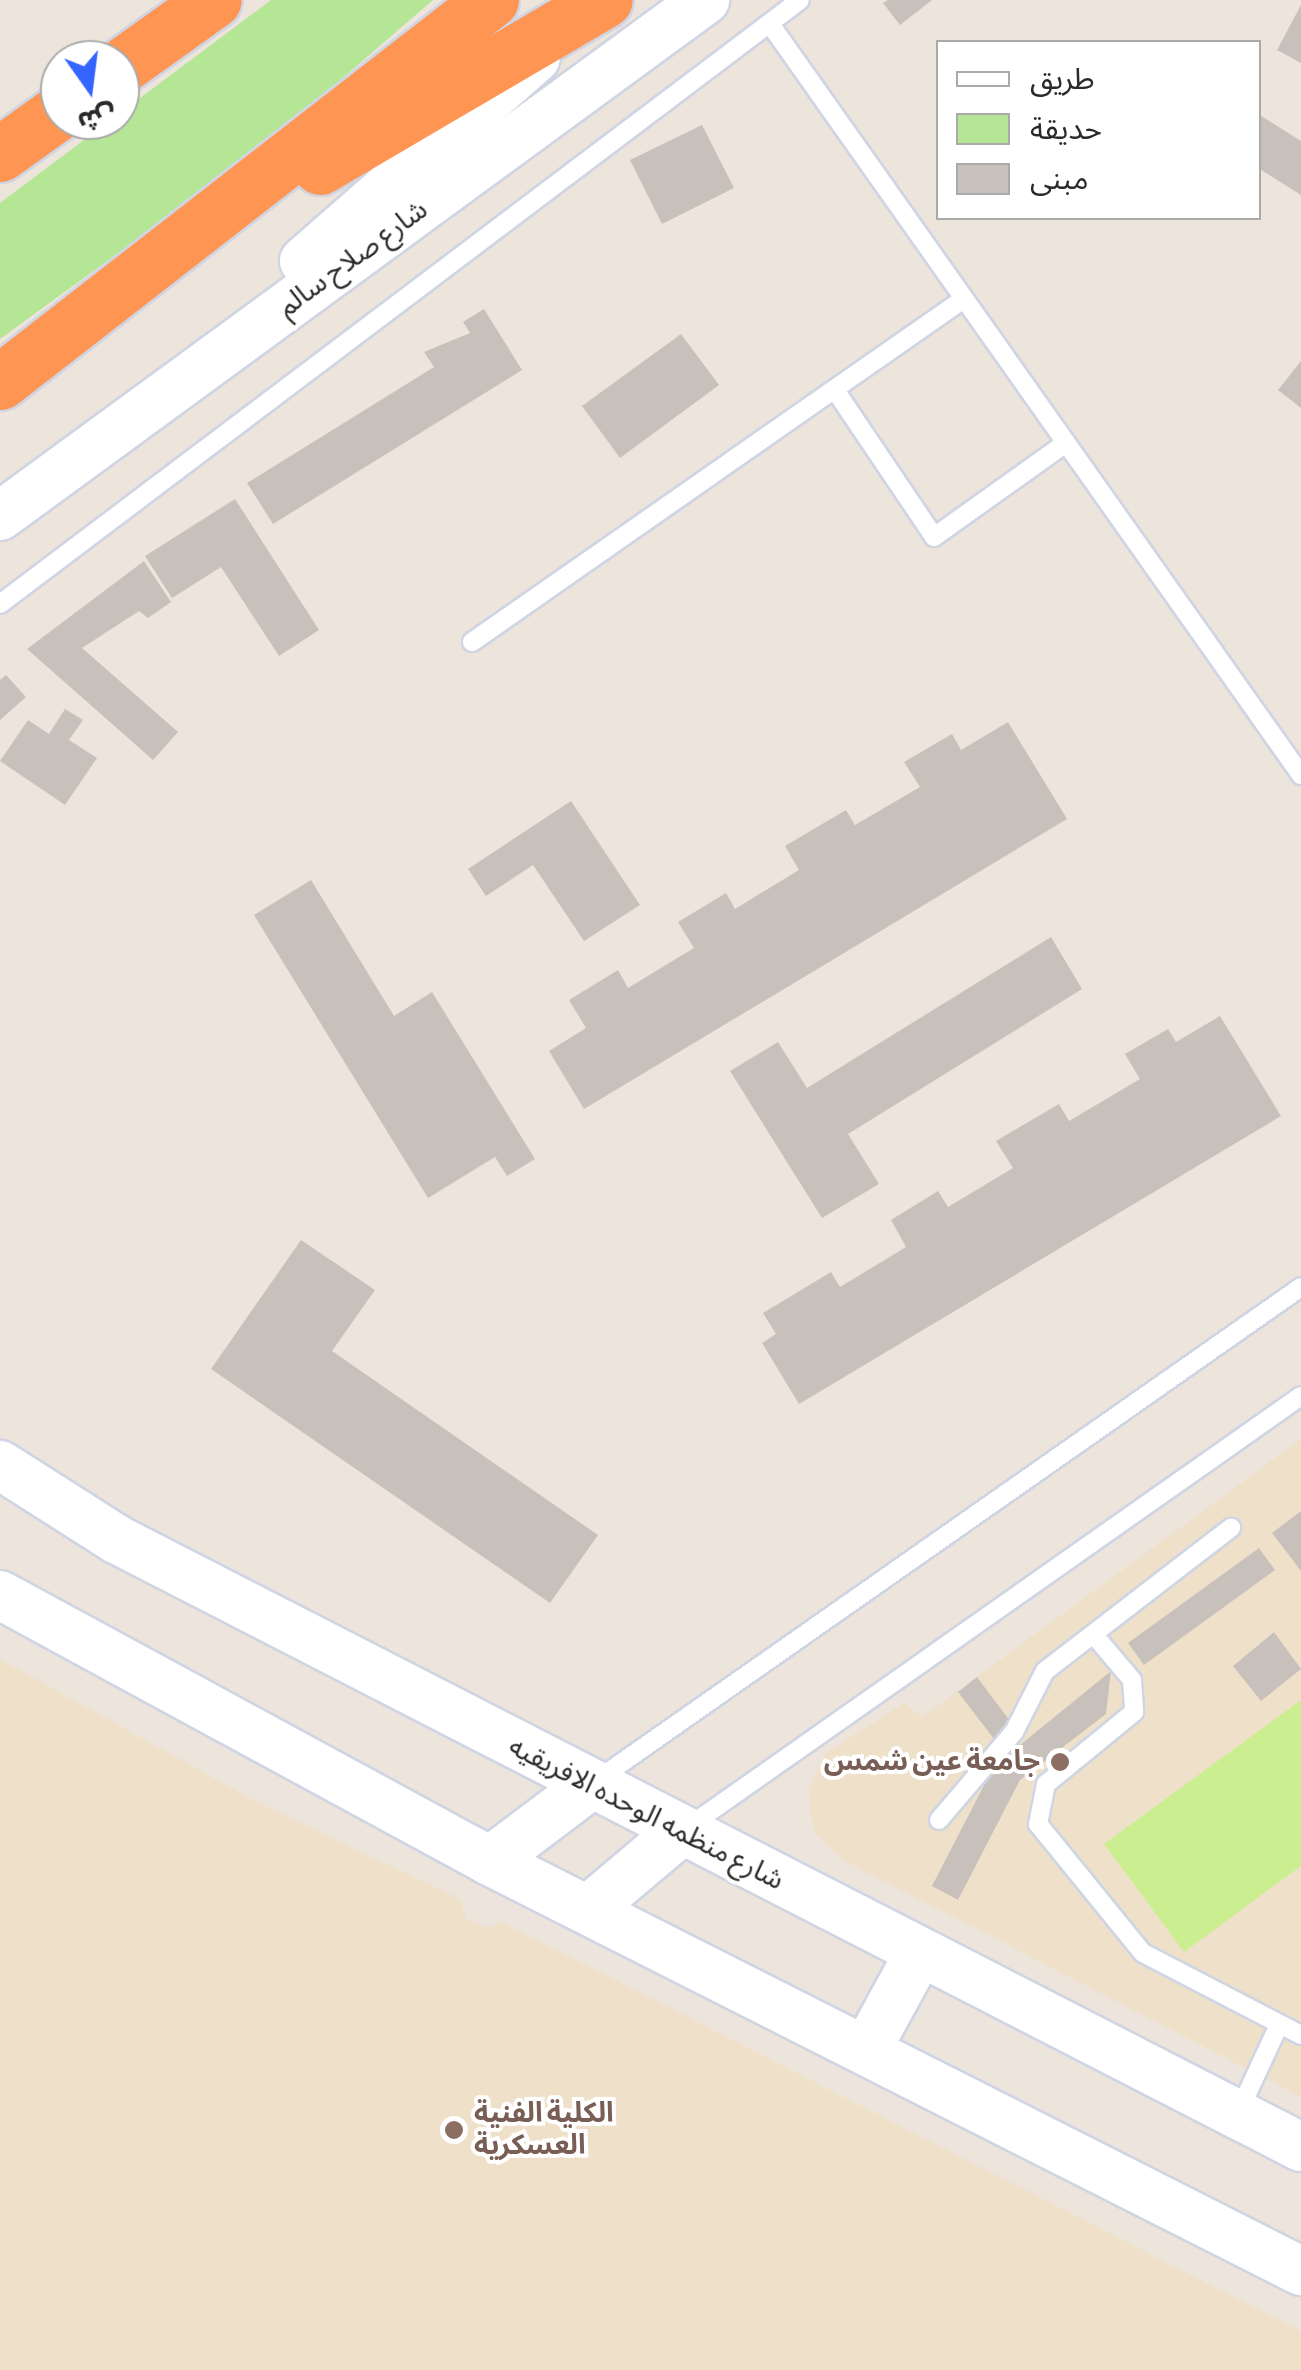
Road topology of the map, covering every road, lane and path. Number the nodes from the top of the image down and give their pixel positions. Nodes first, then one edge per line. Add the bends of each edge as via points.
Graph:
1 (214, 0) edge
2 (491, 0) edge
3 (705, 0) edge
4 (800, 0) edge
5 (595, 8) edge
6 (770, 24) junction
7 (140, 53) edge
8 (256, 191) junction
9 (962, 300) junction
10 (224, 354) junction
11 (0, 382) edge
12 (835, 390) junction
13 (1066, 443) junction
14 (0, 516) edge
15 (0, 604) edge
16 (472, 642) dead end
17 (1301, 775) edge
18 (1301, 1287) edge
19 (1301, 1396) edge
20 (0, 1465) edge
21 (1231, 1528) dead end
22 (0, 1595) edge
23 (1094, 1635) junction
24 (588, 1787) junction
25 (939, 1820) dead end
26 (680, 1832) junction
27 (490, 1862) junction
28 (590, 1908) junction
29 (920, 1952) junction
30 (1279, 2025) junction
31 (1301, 2034) edge
32 (869, 2045) junction
33 (1237, 2115) junction
34 (1301, 2148) edge
35 (1301, 2271) edge

1 - 7 highway
2 - 8 highway
3 - 10 street, شارع صلاح سالم
4 - 6 lane
5 - 8 highway via 376,140
5 - 10 street via 289,274
6 - 9 lane
6 - 15 lane
8 - 11 highway
9 - 12 lane
9 - 13 lane
10 - 14 street, شارع صلاح سالم
12 - 13 lane via 934,537
12 - 16 lane
13 - 17 lane
18 - 24 lane
19 - 26 lane
20 - 24 street, شارع منظمه الوحده الافريقيه via 116,1539
21 - 23 lane
22 - 27 street
23 - 25 lane via 1037,1680 1014,1732
23 - 30 lane via 1132,1680 1134,1712 1046,1784 1038,1824 1142,1953
24 - 26 street, شارع منظمه الوحده الافريقيه
24 - 27 street
26 - 28 street
26 - 29 street, شارع منظمه الوحده الافريقيه
27 - 28 street
28 - 32 street
29 - 32 street
29 - 33 street, شارع منظمه الوحده الافريقيه
30 - 31 lane
30 - 33 lane
32 - 35 street
33 - 34 street, شارع منظمه الوحده الافريقيه

